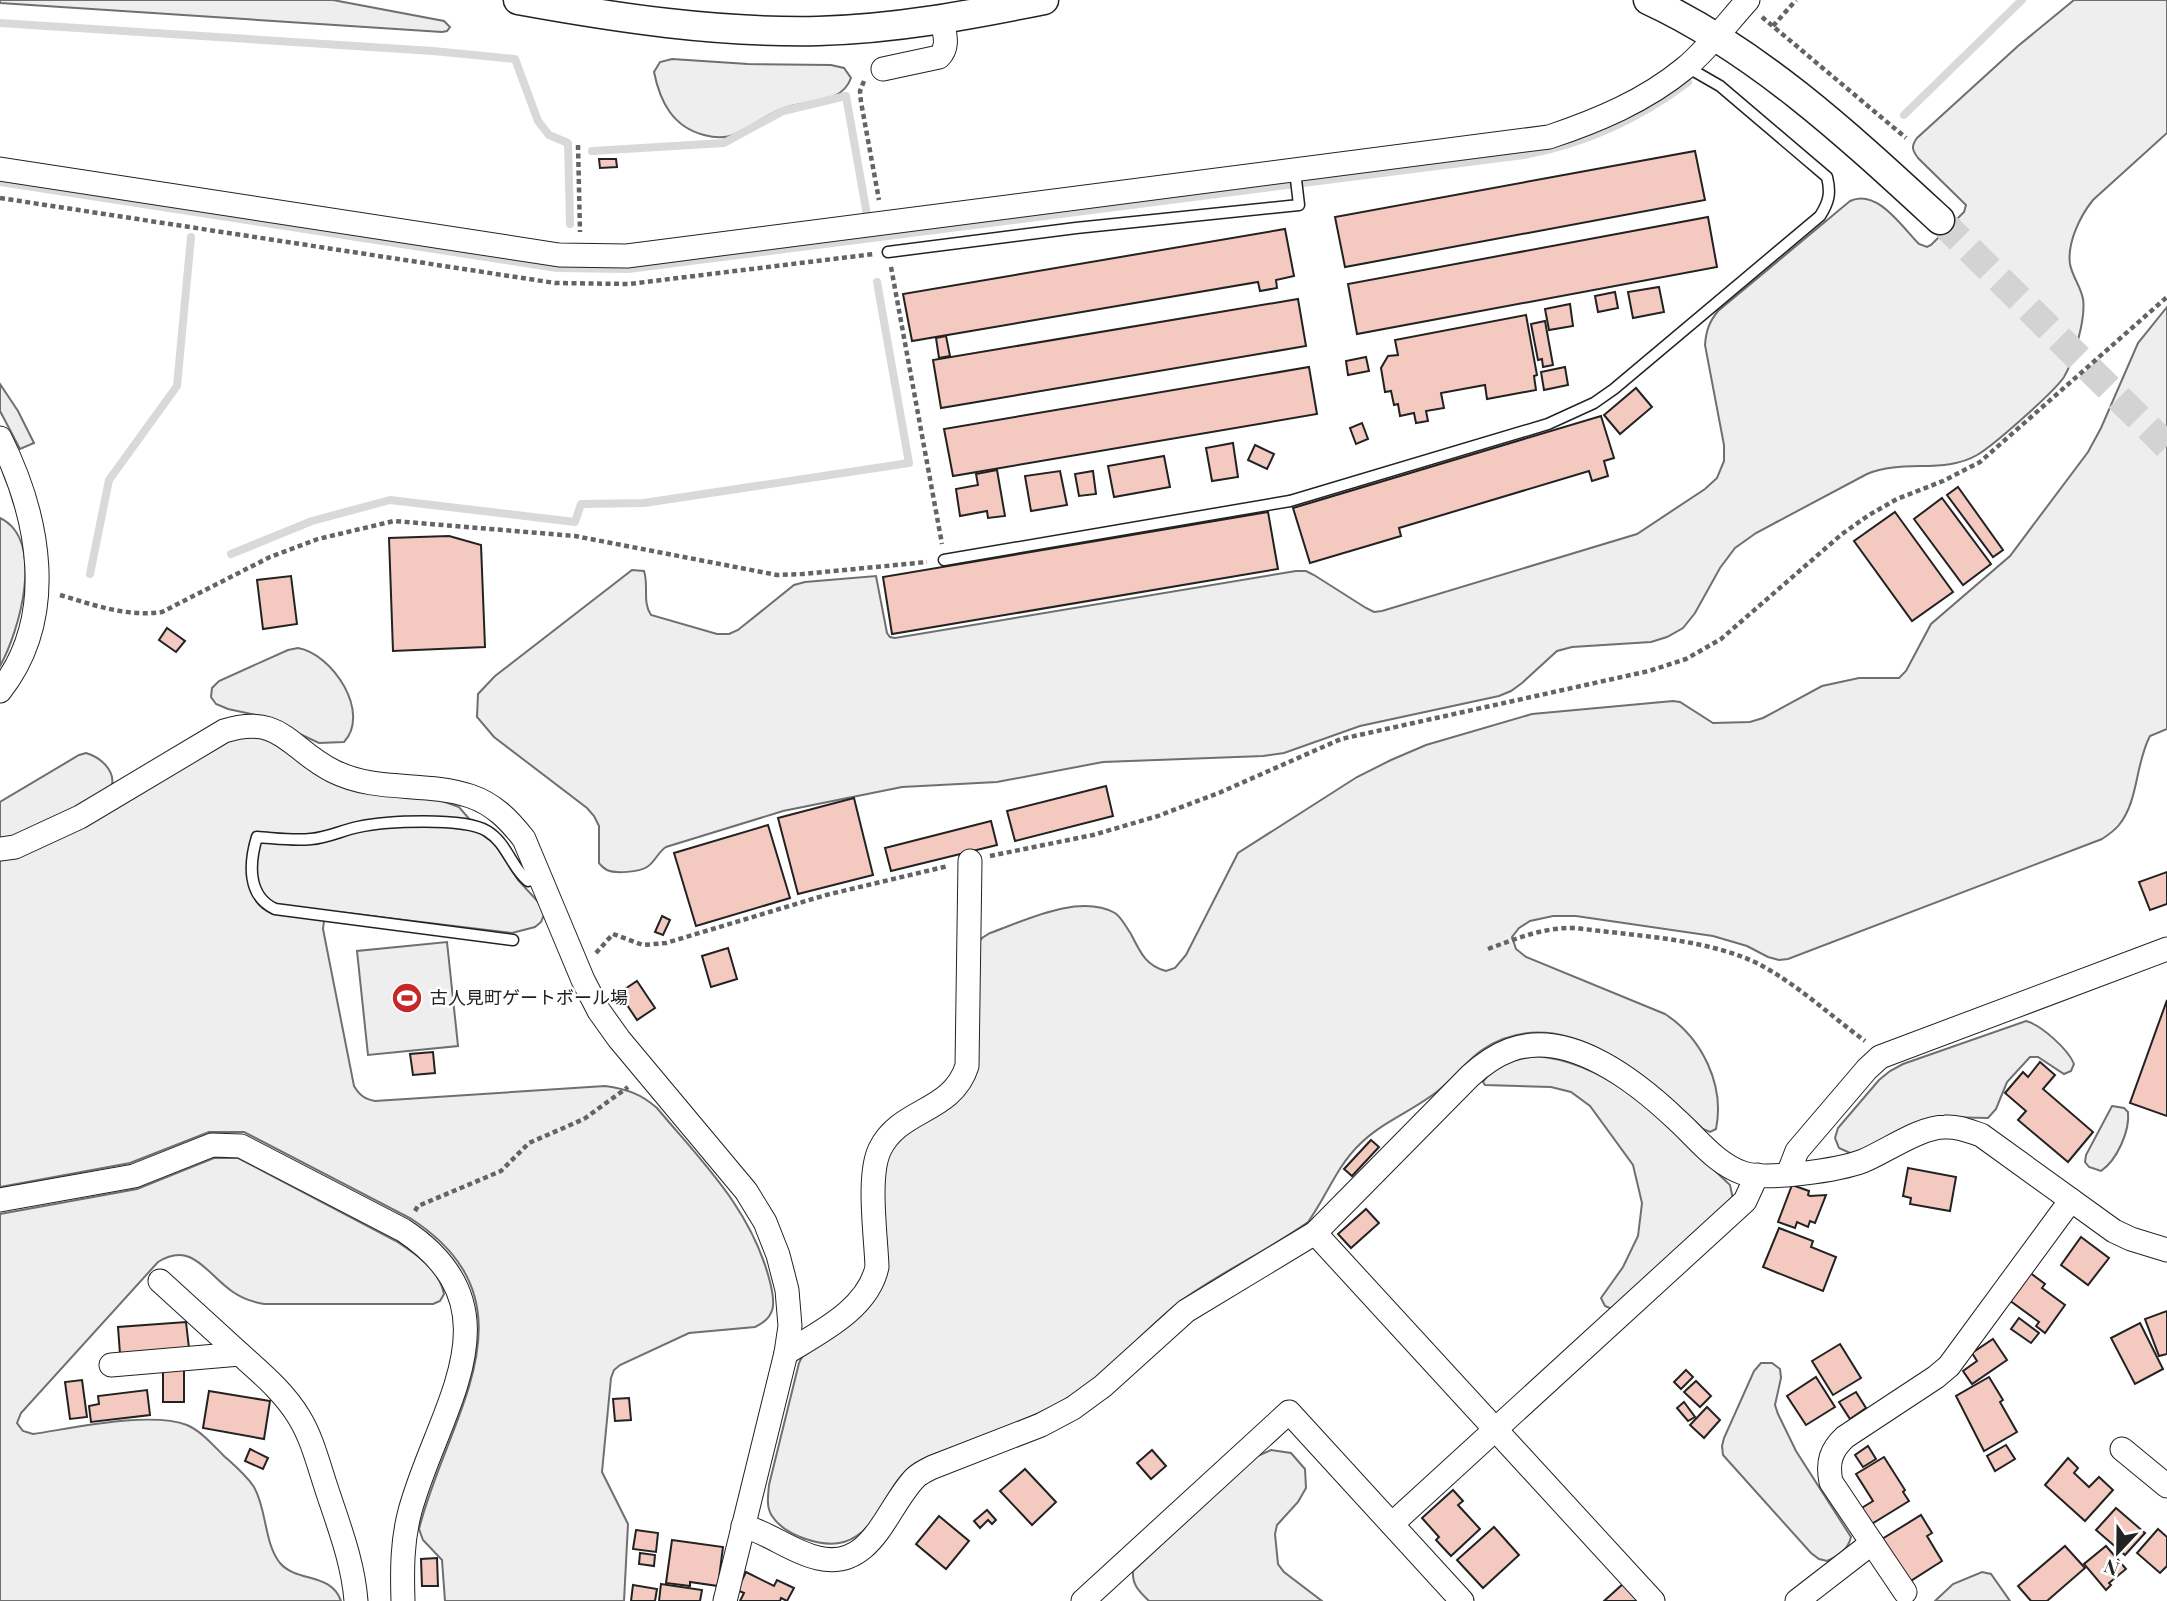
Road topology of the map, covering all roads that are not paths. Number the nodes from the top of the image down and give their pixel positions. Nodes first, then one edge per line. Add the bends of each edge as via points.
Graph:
1 (518, 0) edge
2 (1044, 0) edge
3 (1648, 0) edge
4 (1748, 0) edge
5 (942, 19) junction
6 (1716, 36) junction
7 (1687, 67) junction
8 (883, 69) road end
9 (0, 169) edge
10 (1295, 175) junction
11 (1940, 220) tunnel mouth
12 (888, 252) road end
13 (0, 438) edge
14 (944, 560) road end
15 (0, 691) edge
16 (0, 849) edge
17 (970, 861) road end
18 (541, 878) junction
19 (513, 940) dead end
20 (2167, 949) edge
21 (1788, 1174) junction
22 (1757, 1175) junction
23 (0, 1200) edge
24 (2071, 1200) junction
25 (1315, 1233) junction
26 (2167, 1250) edge
27 (160, 1281) dead end
28 (786, 1353) junction
29 (240, 1354) junction
30 (111, 1365) dead end
31 (1496, 1429) junction
32 (2122, 1449) dead end
33 (2167, 1486) edge
34 (1392, 1524) junction
35 (743, 1526) junction
36 (1872, 1543) junction
37 (1905, 1592) dead end
38 (356, 1601) edge
39 (403, 1601) edge
40 (725, 1601) edge
41 (1083, 1601) edge
42 (1462, 1601) edge
43 (1653, 1601) edge
44 (1797, 1601) edge

1 - 5 street via 678,26 749,31 820,31
2 - 5 street
3 - 6 street
4 - 6 street
5 - 8 street via 946,45 939,57
6 - 7 street
6 - 11 street via 1832,123
7 - 10 street via 1626,106 1549,137
7 - 14 lane via 1720,86 1827,177 1828,204 1820,216 1594,403 1548,424 1290,501
9 - 10 street via 581,257 650,254
10 - 12 lane via 1299,205
13 - 15 street via 27,506 39,589 20,657
16 - 18 street via 80,817 224,731 241,725 260,726 278,732 312,758 356,781 445,791 491,805 524,839
17 - 28 street via 967,1066 962,1080 953,1093 902,1123 880,1149 874,1165 877,1267 868,1292 832,1325
18 - 19 lane via 528,881 499,840 472,825 388,823 311,839 257,837 252,853 254,891 275,909
18 - 28 street via 599,1011 746,1191 765,1222 787,1290 790,1326
20 - 21 street via 1880,1057 1797,1151
21 - 22 street
21 - 24 street via 1851,1164 1943,1126 1981,1135
22 - 25 street via 1728,1166 1647,1092 1617,1072 1560,1046 1536,1045 1511,1049 1470,1076
22 - 31 street via 1745,1201
23 - 39 street via 134,1176 212,1145 241,1146 426,1245 458,1287 466,1313 467,1340 462,1367 404,1533
24 - 26 street via 2114,1231
24 - 36 street via 1949,1366 1836,1445 1828,1469 1831,1482
25 - 31 street
25 - 35 street via 1186,1311 1073,1408 917,1476 877,1533 852,1555 818,1559
27 - 29 street
28 - 35 street
29 - 30 street
29 - 38 street via 285,1396 311,1441 347,1549
31 - 34 street
31 - 43 street
32 - 33 street
34 - 41 street via 1289,1412
34 - 42 street
35 - 40 street
36 - 37 street
36 - 44 street

